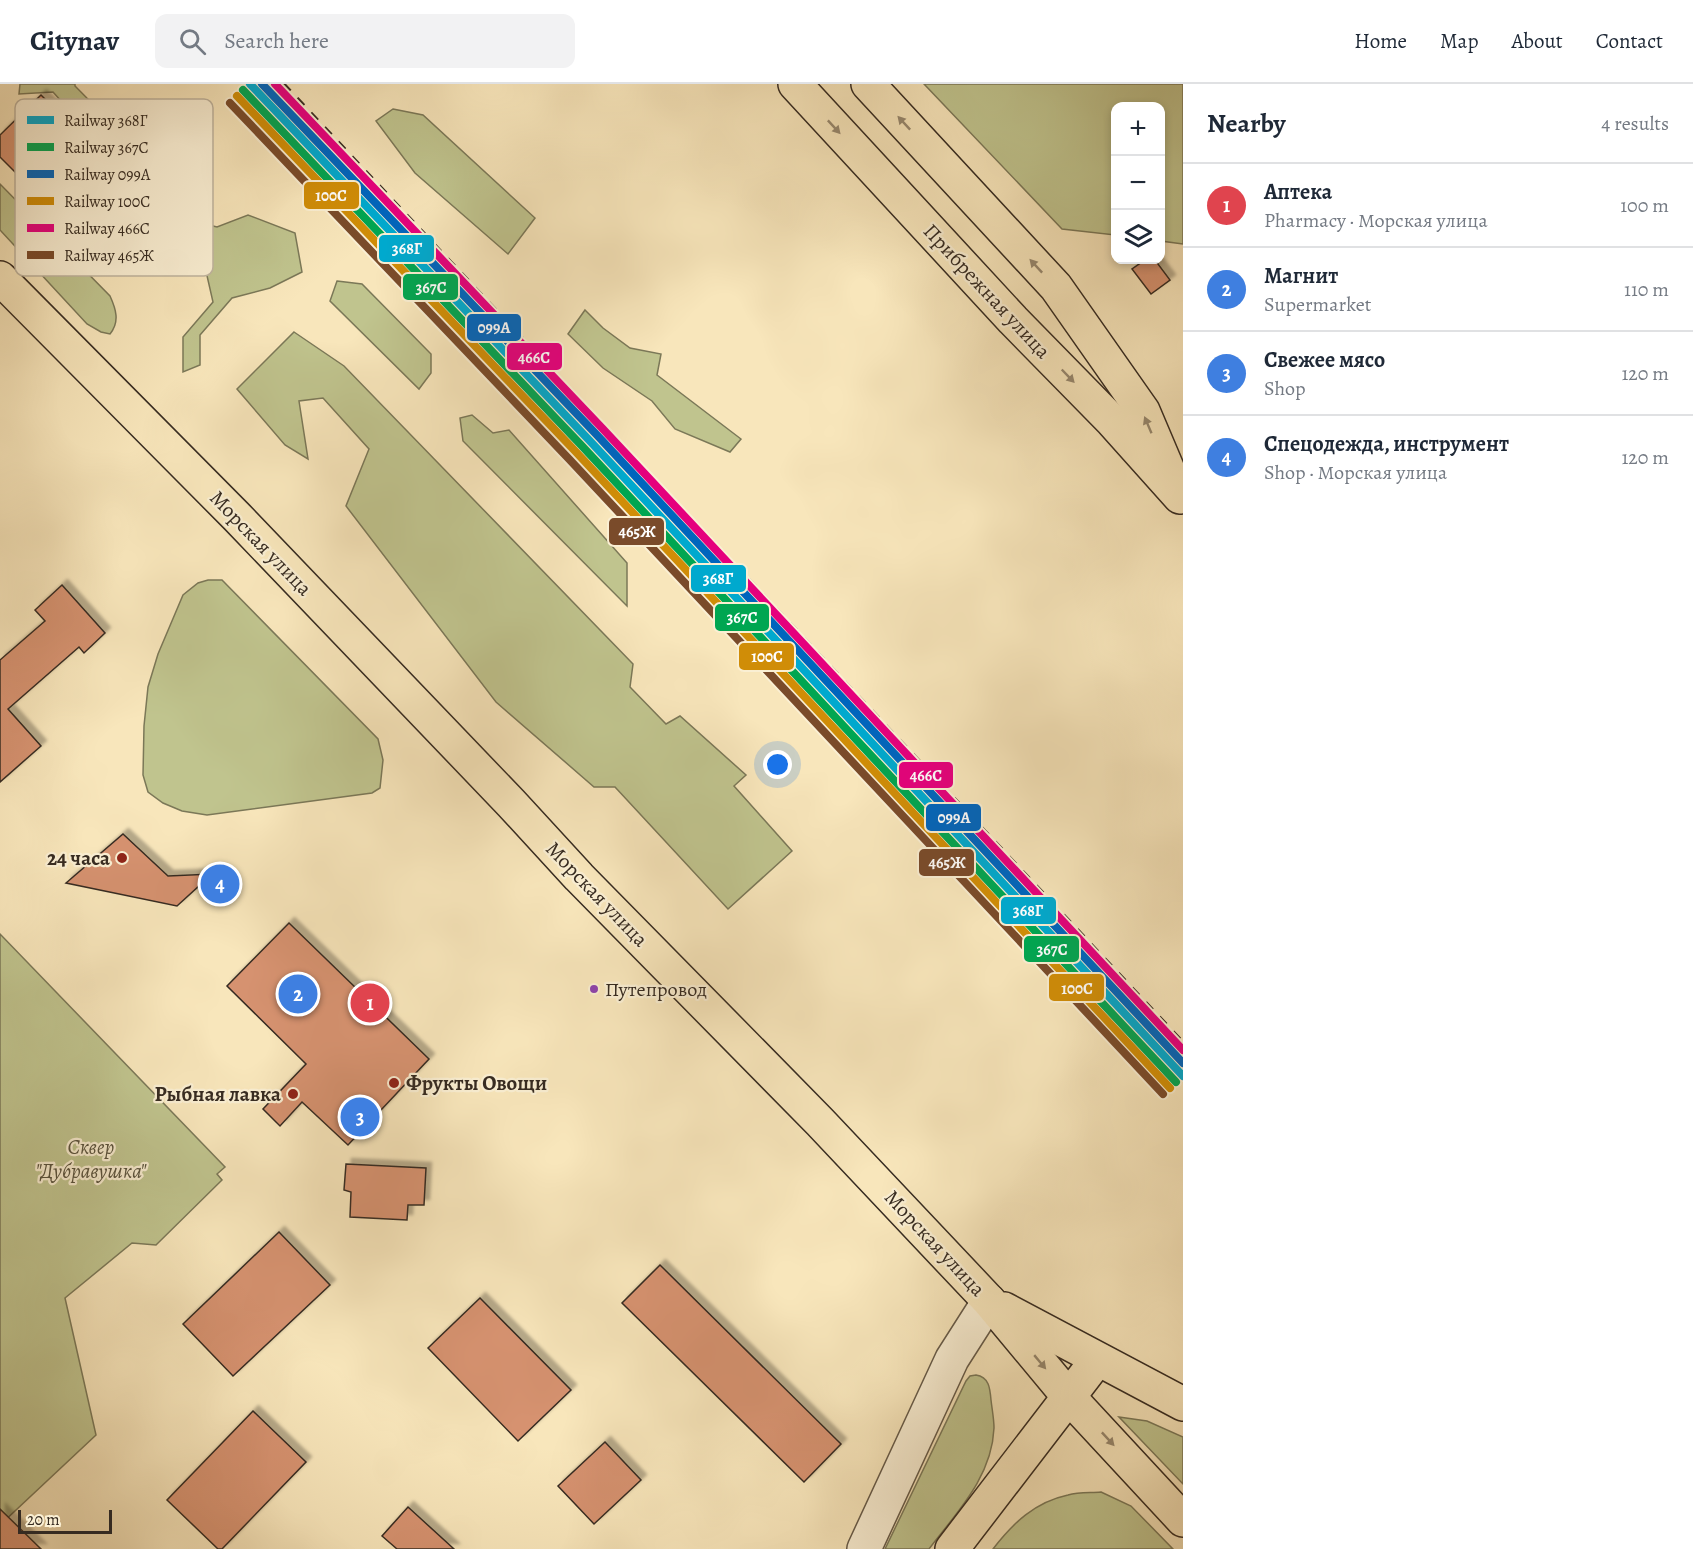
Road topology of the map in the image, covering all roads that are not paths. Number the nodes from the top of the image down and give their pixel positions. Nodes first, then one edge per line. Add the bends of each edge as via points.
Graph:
1 (795, 84) edge
2 (868, 84) edge
3 (0, 278) edge
4 (1182, 500) edge
5 (989, 1301) junction
6 (1097, 1360) junction
7 (1068, 1396) junction
8 (1183, 1404) edge
9 (1183, 1520) edge
10 (864, 1549) edge
11 (952, 1549) edge

1 -> 4 main road, Прибрежная улица
4 -> 2 main road, Прибрежная улица via 1143,411 1056,287
3 - 5 main road, Морская улица via 237,517 579,878 820,1122
5 - 6 main road
5 -> 7 main road, Морская улица
5 - 10 street via 952,1359
6 - 7 main road
6 - 8 main road
7 -> 9 main road, Морская улица
7 - 11 main road

